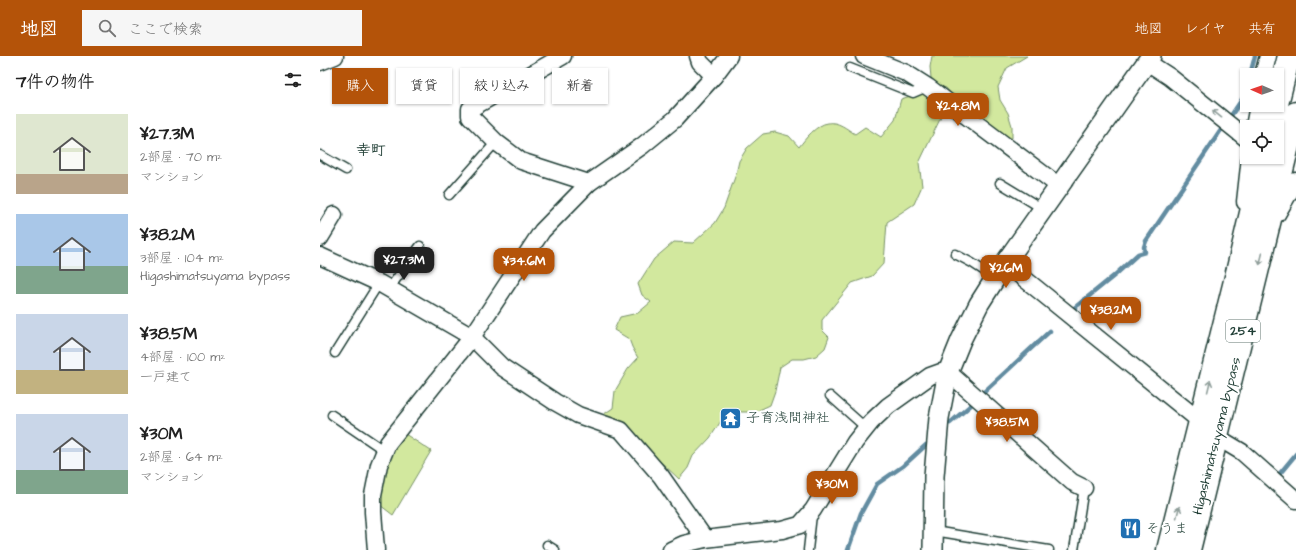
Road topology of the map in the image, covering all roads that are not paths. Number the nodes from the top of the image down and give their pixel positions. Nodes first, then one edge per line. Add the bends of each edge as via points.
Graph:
1 (335, 56) edge
2 (563, 56) edge
3 (698, 56) edge
4 (729, 56) edge
5 (864, 56) edge
6 (1268, 56) edge
7 (1149, 59) edge
8 (320, 62) edge
9 (850, 68) dead end
10 (1278, 68) edge
11 (714, 76) junction
12 (928, 87) junction
13 (1296, 113) edge
14 (1240, 133) edge
15 (496, 142) junction
16 (320, 155) edge
17 (1249, 164) edge
18 (1262, 164) edge
19 (346, 170) dead end
20 (1296, 181) edge
21 (589, 183) junction
22 (1000, 183) dead end
23 (1059, 186) junction
24 (449, 195) dead end
25 (1043, 209) junction
26 (334, 215) dead end
27 (1268, 230) junction
28 (320, 238) edge
29 (420, 246) dead end
30 (1242, 251) junction
31 (955, 254) dead end
32 (320, 256) edge
33 (1000, 270) junction
34 (384, 286) junction
35 (472, 337) junction
36 (335, 353) dead end
37 (948, 372) junction
38 (830, 396) dead end
39 (332, 415) dead end
40 (1200, 421) junction
41 (866, 428) junction
42 (1217, 437) junction
43 (385, 451) junction
44 (1084, 488) joint
45 (1296, 500) edge
46 (813, 510) junction
47 (934, 531) junction
48 (705, 539) junction
49 (376, 550) edge
50 (672, 550) edge
51 (808, 550) edge
52 (933, 550) edge
53 (1049, 550) edge
54 (1074, 550) edge
55 (1168, 550) edge
56 (1188, 550) edge

1 - 8 street
2 - 15 street via 470,109 470,116
3 - 11 street via 700,62
4 - 11 street
5 - 12 street via 906,73
6 - 10 street
14 -> 7 street
7 - 23 street
9 - 12 lane via 913,92
11 - 21 street via 675,118 642,146
12 - 23 street
13 - 27 highway, Higashimatsuyama bypass / 254
15 - 21 street via 521,161
15 - 24 lane
16 - 19 lane
17 - 30 street
18 - 30 highway, Higashimatsuyama bypass / 254
20 - 27 street
21 - 35 street via 542,231
22 - 25 lane
23 - 25 street
25 - 33 street
26 - 28 street
27 -> 42 highway, Higashimatsuyama bypass / 254
29 - 34 lane
40 -> 30 highway, Higashimatsuyama bypass / 254
31 - 33 lane via 972,263
32 - 34 street
33 - 37 street via 966,328
33 - 40 street
34 - 35 street
34 - 36 lane
35 - 43 street via 388,443
35 - 48 street via 502,367 555,402 578,415 621,430 662,476
37 - 41 street via 930,376 888,406
37 - 44 street via 1072,482
37 - 47 street via 936,446
38 - 41 lane
39 - 43 lane
55 -> 40 highway, Higashimatsuyama bypass / 254
41 - 46 street
42 - 45 street via 1242,452
42 - 56 highway, Higashimatsuyama bypass / 254
43 - 49 street via 375,478 373,495
44 - 54 lane
46 - 48 street via 800,525 782,530
46 - 51 lane
47 - 52 street
47 - 53 lane
48 - 50 street

